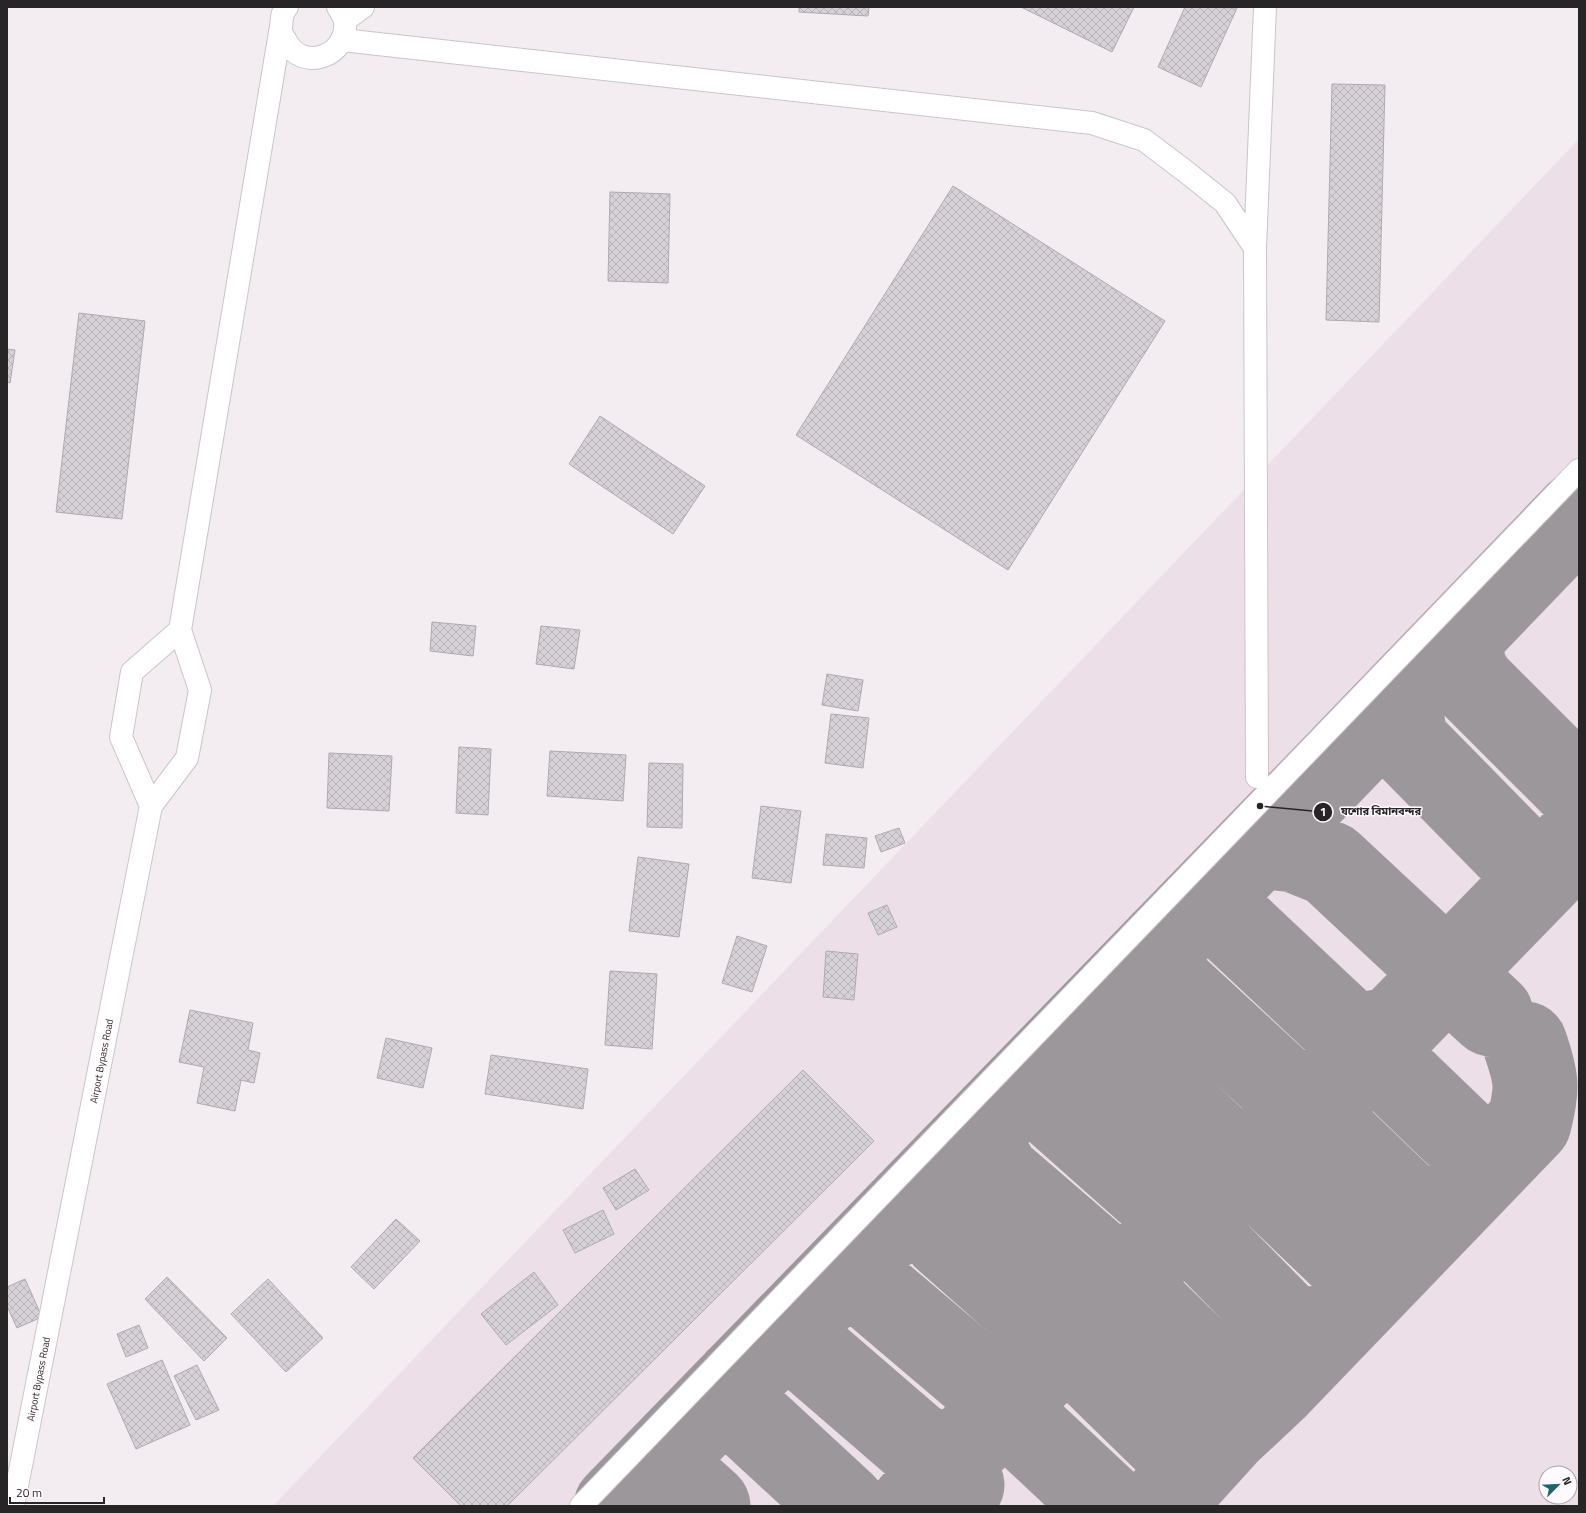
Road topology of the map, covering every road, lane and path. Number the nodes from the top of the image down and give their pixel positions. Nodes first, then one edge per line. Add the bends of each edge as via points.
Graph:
1 (363, 7) edge
2 (1265, 7) edge
3 (283, 14) edge
4 (342, 22) edge
5 (1256, 248) junction
6 (1579, 470) edge
7 (180, 630) junction
8 (1257, 777) dead end
9 (151, 806) junction
10 (13, 1506) edge
11 (581, 1506) edge

1 - 4 street
2 - 5 street
3 - 4 street via 290,50 308,59 328,55
3 - 7 street
4 - 5 street via 1092,123 1144,140 1185,170 1226,203
5 - 8 street
6 - 11 street
7 - 9 street, Airport Bypass Road via 200,690 187,758
7 - 9 street via 132,672 121,737
9 - 10 street, Airport Bypass Road

